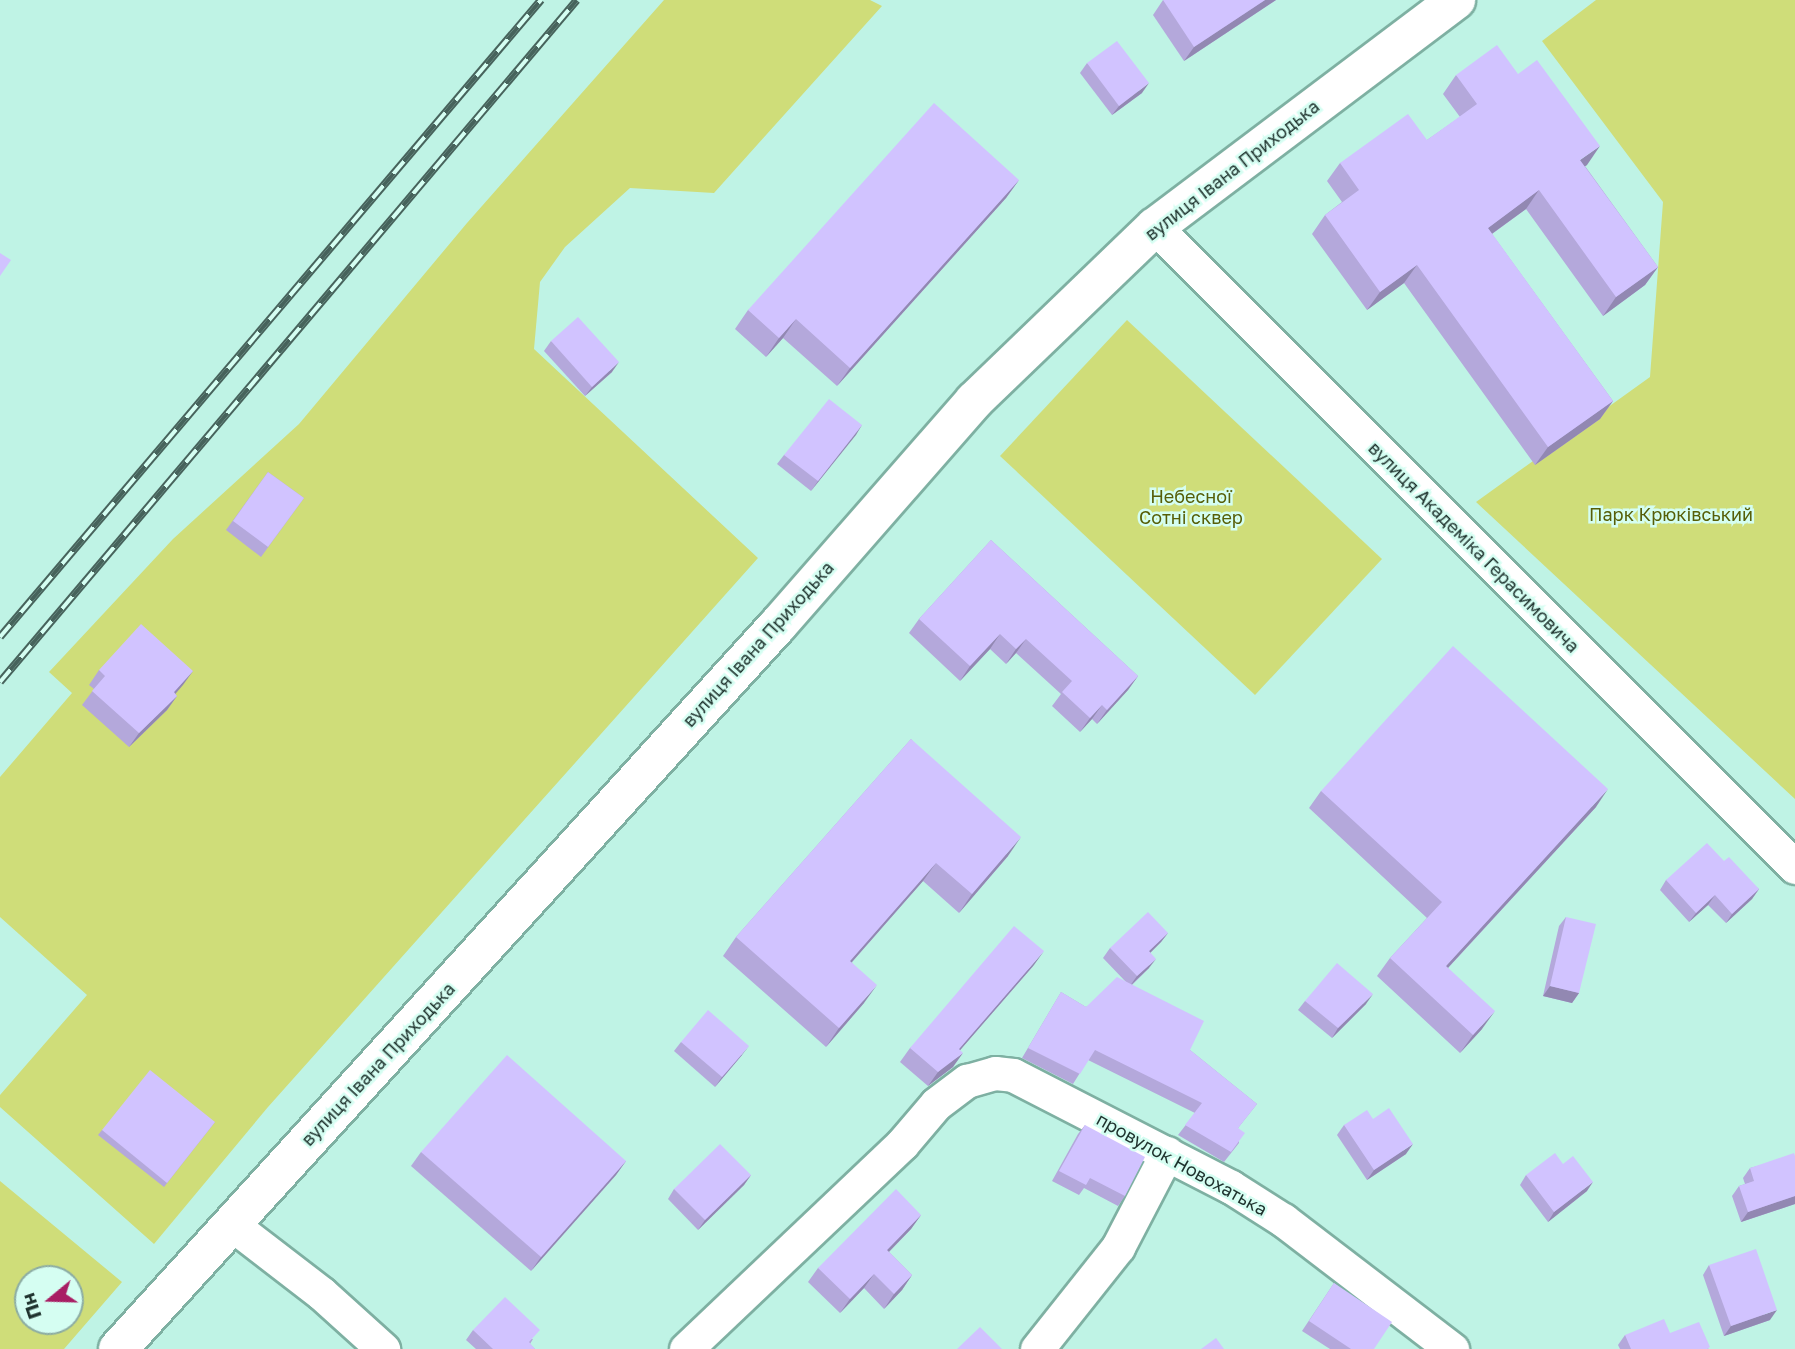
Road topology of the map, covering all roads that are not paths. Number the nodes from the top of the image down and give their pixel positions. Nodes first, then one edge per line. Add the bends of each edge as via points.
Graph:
1 (1456, 0) edge
2 (1155, 227) junction
3 (1795, 867) edge
4 (1167, 1153) junction
5 (230, 1223) junction
6 (118, 1349) edge
7 (383, 1349) edge
8 (686, 1349) edge
9 (1037, 1349) edge
10 (1452, 1349) edge

1 - 2 main road, вулиця Івана Приходька
2 - 3 street, вулиця Академіка Герасимовича
2 - 5 main road, вулиця Івана Приходька via 974,401 405,1038
4 - 8 street, провулок Новохатька via 1013,1075 995,1073 967,1081
4 - 9 street via 1118,1247
4 - 10 street, провулок Новохатька via 1283,1220
5 - 6 main road, вулиця Івана Приходька
5 - 7 street via 321,1293

